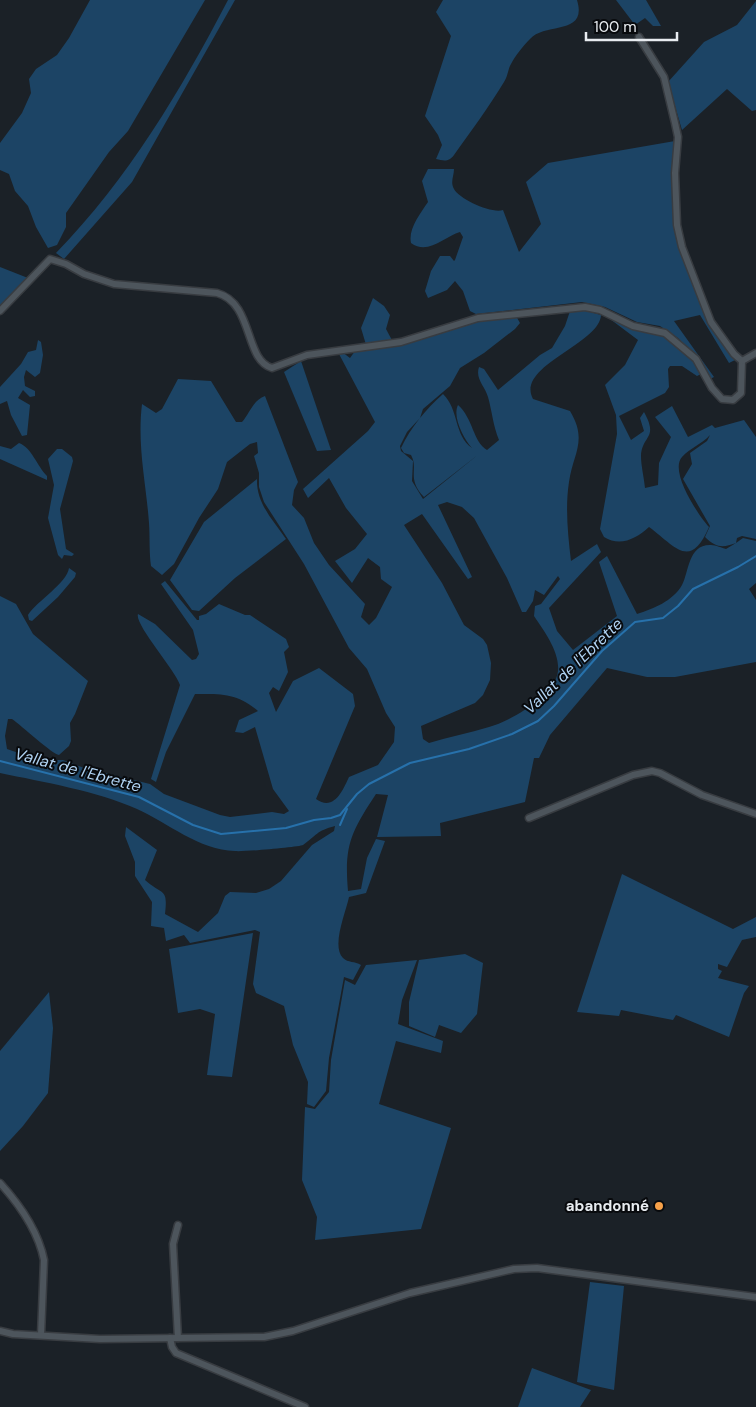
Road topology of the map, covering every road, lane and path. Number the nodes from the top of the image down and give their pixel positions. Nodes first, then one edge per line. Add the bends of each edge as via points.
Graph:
1 (639, 37) dead end
2 (0, 311) edge
3 (756, 353) edge
4 (742, 361) junction
5 (756, 814) edge
6 (529, 818) dead end
7 (0, 1183) edge
8 (178, 1225) dead end
9 (756, 1297) edge
10 (0, 1331) edge
11 (41, 1335) junction
12 (170, 1338) junction
13 (178, 1338) junction
14 (304, 1407) edge

1 - 4 street via 664,77 678,137 675,173 677,225 682,247 711,322
2 - 4 street via 50,259 114,284 217,293 229,298 241,313 260,360 272,368 306,355 401,342 478,318 577,307 600,310 633,326 658,330 672,337 696,359 712,388 727,401 741,393
3 - 4 street
5 - 6 street via 652,771 632,775
7 - 11 street via 22,1211 42,1248
8 - 13 street via 173,1244
9 - 13 street via 560,1269 514,1269 410,1292 276,1336
10 - 11 street
11 - 12 street via 100,1339
12 - 13 street
12 - 14 street via 176,1353

